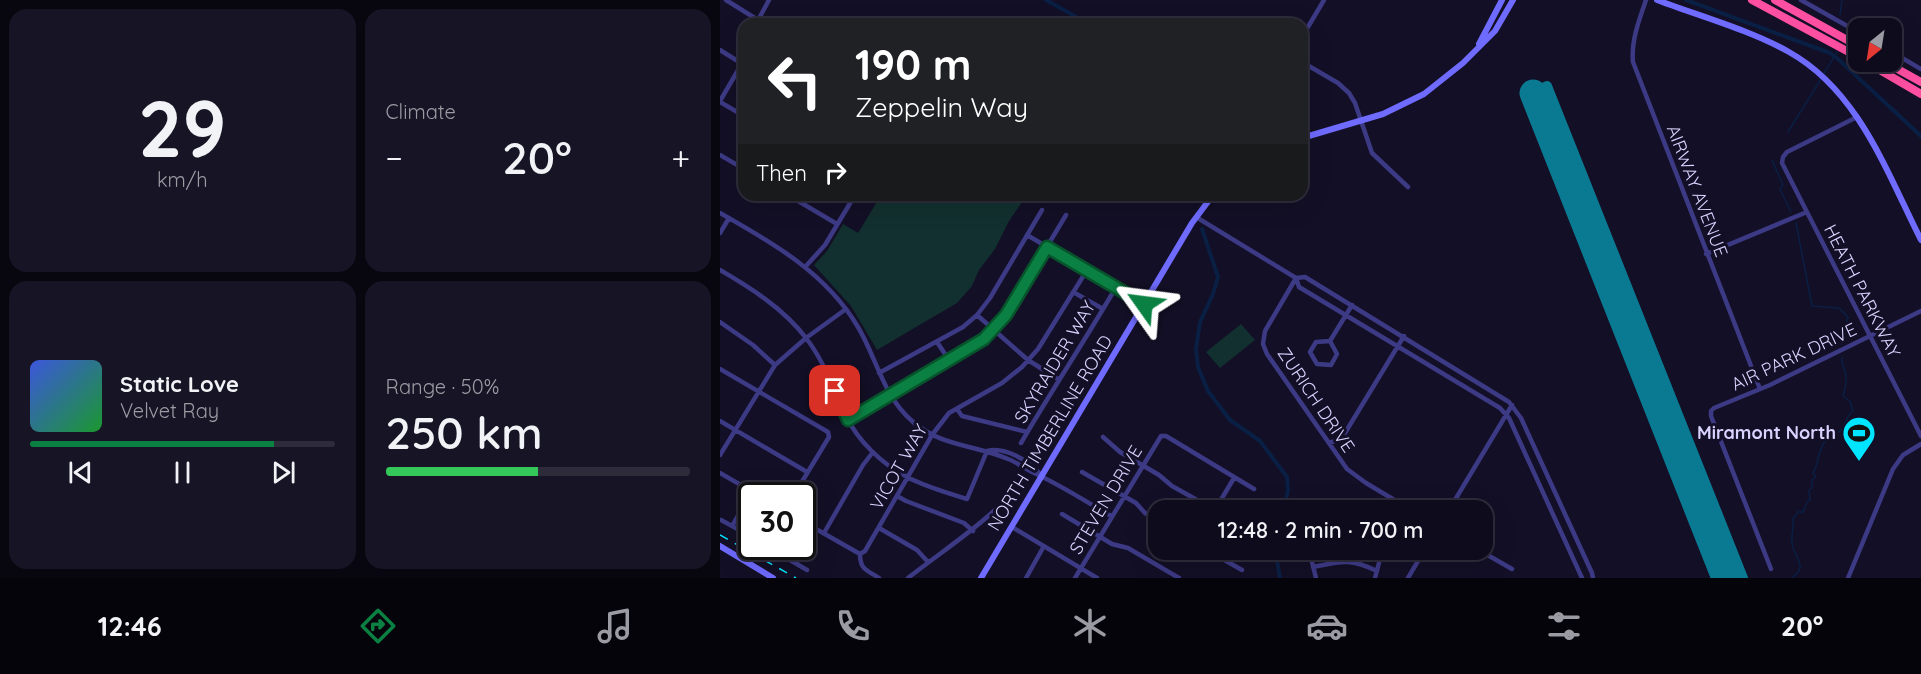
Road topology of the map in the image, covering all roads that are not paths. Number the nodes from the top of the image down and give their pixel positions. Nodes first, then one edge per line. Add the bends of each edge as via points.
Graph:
1 (726, 0) edge
2 (769, 0) edge
3 (1324, 0) edge
4 (1502, 0) edge
5 (1513, 0) edge
6 (1646, 0) edge
7 (1657, 0) edge
8 (1752, 0) edge
9 (1775, 0) edge
10 (1801, 0) edge
11 (751, 18) edge
12 (759, 18) edge
13 (1308, 27) edge
14 (1848, 27) edge
15 (1848, 36) edge
16 (1846, 39) junction
17 (1842, 47) junction
18 (1477, 48) junction
19 (720, 50) edge
20 (1848, 51) edge
21 (1902, 58) edge
22 (738, 60) edge
23 (1308, 66) edge
24 (1921, 69) edge
25 (738, 71) edge
26 (1902, 71) edge
27 (1883, 72) edge
28 (1921, 82) edge
29 (1921, 94) edge
30 (720, 102) edge
31 (738, 112) edge
32 (1857, 117) junction
33 (1360, 122) junction
34 (1308, 136) edge
35 (720, 155) edge
36 (738, 166) edge
37 (1408, 187) dead end
38 (798, 201) edge
39 (851, 201) edge
40 (1208, 201) edge
41 (1042, 210) dead end
42 (1807, 212) junction
43 (720, 213) edge
44 (1066, 215) dead end
45 (1196, 217) junction
46 (729, 218) junction
47 (837, 224) junction
48 (720, 233) edge
49 (1027, 235) junction
50 (1921, 240) edge
51 (1047, 247) junction
52 (1706, 254) junction
53 (806, 266) junction
54 (720, 270) edge
55 (1087, 270) junction
56 (1296, 278) junction
57 (1073, 292) junction
58 (1112, 294) dead end
59 (1144, 304) junction
60 (1352, 305) junction
61 (846, 309) junction
62 (1103, 309) junction
63 (1921, 311) edge
64 (1346, 314) junction
65 (977, 315) junction
66 (720, 322) edge
67 (994, 330) junction
68 (1404, 336) junction
69 (1870, 337) junction
70 (806, 338) junction
71 (1330, 341) junction
72 (937, 342) junction
73 (1398, 346) junction
74 (949, 360) junction
75 (1028, 360) junction
76 (775, 365) junction
77 (720, 369) edge
78 (879, 373) junction
79 (1058, 379) junction
80 (1760, 389) junction
81 (758, 392) junction
82 (889, 395) junction
83 (1512, 405) junction
84 (957, 409) junction
85 (1506, 415) junction
86 (848, 420) junction
87 (720, 421) edge
88 (735, 430) junction
89 (1027, 432) junction
90 (932, 435) junction
91 (1921, 436) edge
92 (1103, 437) dead end
93 (1021, 443) dead end
94 (1329, 443) junction
95 (1921, 444) edge
96 (987, 451) junction
97 (873, 452) junction
98 (720, 455) edge
99 (1142, 465) junction
100 (807, 472) junction
101 (1082, 472) dead end
102 (720, 473) edge
103 (1042, 476) junction
104 (908, 478) junction
105 (1234, 478) junction
106 (801, 482) edge
107 (738, 483) edge
108 (1254, 489) dead end
109 (897, 496) junction
110 (1123, 496) junction
111 (1197, 500) edge
112 (1221, 500) edge
113 (1394, 500) edge
114 (1455, 500) edge
115 (995, 510) dead end
116 (1148, 513) edge
117 (1062, 514) dead end
118 (1111, 516) junction
119 (738, 517) edge
120 (722, 520) dead end
121 (732, 526) junction
122 (1012, 527) junction
123 (879, 528) junction
124 (816, 529) edge
125 (738, 530) edge
126 (973, 531) junction
127 (824, 533) junction
128 (1100, 536) junction
129 (720, 546) edge
130 (1044, 546) junction
131 (860, 554) junction
132 (1493, 558) edge
133 (790, 560) edge
134 (798, 560) edge
135 (1224, 560) edge
136 (1312, 560) edge
137 (1380, 560) edge
138 (1419, 560) edge
139 (928, 562) junction
140 (796, 564) junction
141 (1313, 567) junction
142 (1080, 568) junction
143 (1771, 568) dead end
144 (1512, 569) dead end
145 (807, 570) dead end
146 (1242, 570) dead end
147 (1377, 571) junction
148 (773, 578) edge
149 (879, 578) edge
150 (908, 578) edge
151 (981, 578) edge
152 (1026, 578) edge
153 (1075, 578) edge
154 (1097, 578) edge
155 (1179, 578) edge
156 (1316, 578) edge
157 (1376, 578) edge
158 (1408, 578) edge
159 (1582, 578) edge
160 (1593, 578) edge
161 (1848, 578) edge

1 - 11 street
2 - 12 street
3 - 13 street
4 - 18 main road
5 - 18 main road via 1495,31
6 - 52 street, AIRWAY AVENUE via 1635,33 1633,62
7 - 32 main road via 1790,52 1823,77
8 - 17 highway
9 - 16 highway
10 - 14 street
15 - 16 street
16 - 17 street
17 - 20 highway
18 - 33 main road via 1424,94
19 - 22 street
21 - 24 street
23 - 33 street via 1346,89
25 - 30 street
26 - 28 highway
27 - 29 highway
30 - 31 street
32 - 42 street, HEATH PARKWAY via 1783,157 1782,163
32 - 50 main road
33 - 34 main road
33 - 37 street via 1372,153
35 - 36 street
38 - 47 street
39 - 47 street
40 - 45 main road, NORTH TIMBERLINE ROAD
41 - 49 street
42 - 52 street
42 - 69 street, HEATH PARKWAY
43 - 46 street
44 - 51 street
45 - 56 street
45 - 59 main road, NORTH TIMBERLINE ROAD
46 - 48 street
46 - 53 street
47 - 53 street
49 - 51 street
49 - 65 street
51 - 55 street
51 - 67 street
52 - 80 street, AIRWAY AVENUE
53 - 61 street
54 - 70 street via 755,291
55 - 57 street, VICOT WAY
55 - 59 street
56 - 60 street via 1305,277
56 - 64 street via 1299,286
56 - 94 street, ZURICH DRIVE via 1265,332 1263,344
57 - 62 street
57 - 75 street, VICOT WAY
58 - 62 street, SKYRAIDER WAY
59 - 103 main road, NORTH TIMBERLINE ROAD
60 - 64 street
60 - 68 street
61 - 70 street
61 - 78 street
62 - 79 street, SKYRAIDER WAY
63 - 69 street, AIR PARK DRIVE
64 - 71 street
64 - 73 street
65 - 67 street
65 - 72 street
66 - 76 street
67 - 74 street
67 - 75 street
68 - 73 street
68 - 83 street
69 - 80 street, AIR PARK DRIVE
69 - 91 street, HEATH PARKWAY
70 - 76 street
70 - 86 street
71 - 71 street via 1316,342 1310,352 1317,364 1331,365 1337,354
72 - 74 street
72 - 78 street
73 - 85 street
73 - 94 street via 1345,433
74 - 82 street
75 - 79 street
75 - 84 street, VICOT WAY via 1002,383
76 - 81 street
77 - 81 street
78 - 82 street
79 - 89 street, SKYRAIDER WAY
80 - 143 street, AIR PARK DRIVE via 1714,408 1711,416
81 - 88 street
81 - 100 street via 828,432
82 - 86 street
82 - 90 street via 913,423
83 - 85 street
83 - 160 street
84 - 89 street via 962,416
84 - 90 street, VICOT WAY
85 - 114 street
85 - 159 street
86 - 97 street
87 - 88 street
88 - 98 street
88 - 100 street
89 - 93 street, SKYRAIDER WAY
90 - 96 street
90 - 104 street, VICOT WAY
92 - 99 street
94 - 113 street, ZURICH DRIVE via 1356,477
95 - 161 street via 1903,455 1893,469
96 - 103 street via 994,449 1014,456
96 - 104 street via 968,499
97 - 104 street
97 - 127 street
99 - 105 street, STEVEN DRIVE via 1161,436 1166,436
99 - 110 street, STEVEN DRIVE
99 - 111 street
100 - 106 street
101 - 110 street
102 - 107 street
103 - 118 street
103 - 122 main road, NORTH TIMBERLINE ROAD
104 - 109 street, VICOT WAY
105 - 108 street
105 - 112 street
109 - 123 street, VICOT WAY
109 - 126 street via 964,523
110 - 116 street
110 - 118 street, STEVEN DRIVE
115 - 126 street
117 - 128 street
118 - 128 street, STEVEN DRIVE
119 - 121 street
120 - 121 street
121 - 125 street
122 - 130 street
122 - 151 main road, NORTH TIMBERLINE ROAD
123 - 131 street, VICOT WAY
123 - 139 street via 917,550
124 - 127 street
126 - 139 street
127 - 131 street
128 - 142 street, STEVEN DRIVE
128 - 155 street
129 - 148 main road
130 - 142 street
130 - 152 street
131 - 149 street via 862,567
132 - 144 street
133 - 140 street
134 - 140 street
135 - 146 street
136 - 141 street
137 - 147 street
138 - 158 street
139 - 150 street
140 - 145 street
141 - 147 street via 1347,561
141 - 156 street
142 - 153 street, STEVEN DRIVE
142 - 154 street
147 - 157 street

